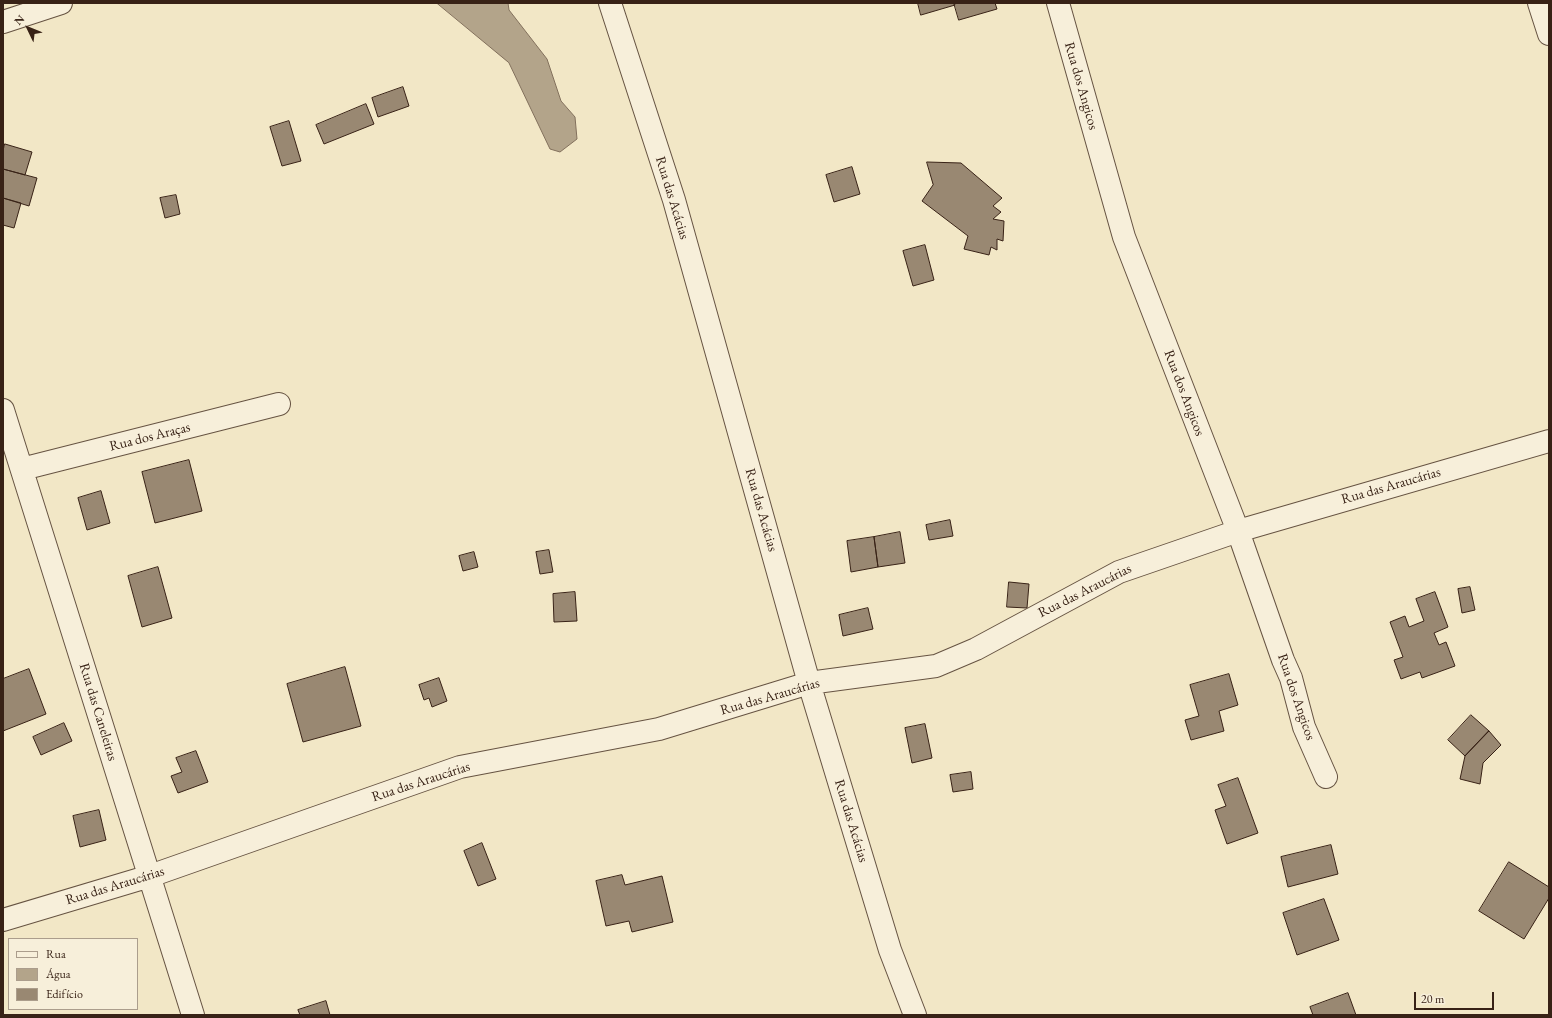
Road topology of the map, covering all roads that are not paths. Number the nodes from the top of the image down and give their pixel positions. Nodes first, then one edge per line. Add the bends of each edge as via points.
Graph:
1 (61, 3) edge
2 (610, 3) edge
3 (1058, 3) edge
4 (1539, 3) edge
5 (3, 22) edge
6 (1549, 34) edge
7 (279, 404) dead end
8 (3, 410) edge
9 (1549, 441) edge
10 (22, 469) junction
11 (1238, 530) junction
12 (809, 683) junction
13 (1326, 777) dead end
14 (150, 876) junction
15 (3, 920) edge
16 (193, 1015) edge
17 (915, 1015) edge

1 - 5 street
2 - 12 street, Rua das Acácias via 674,200
3 - 11 street, Rua dos Angicos via 1124,237
4 - 6 street
7 - 10 street, Rua dos Araças
8 - 10 street, Rua das Caneleiras
9 - 11 street, Rua das Araucárias
10 - 14 street, Rua das Caneleiras
11 - 12 street, Rua das Araucárias via 1119,572 976,649 936,666
11 - 13 street, Rua dos Angicos via 1291,678 1304,727
12 - 14 street, Rua das Araucárias via 660,729 460,768
12 - 17 street, Rua das Acácias via 890,950
14 - 15 street, Rua das Araucárias
14 - 16 street, Rua das Caneleiras

